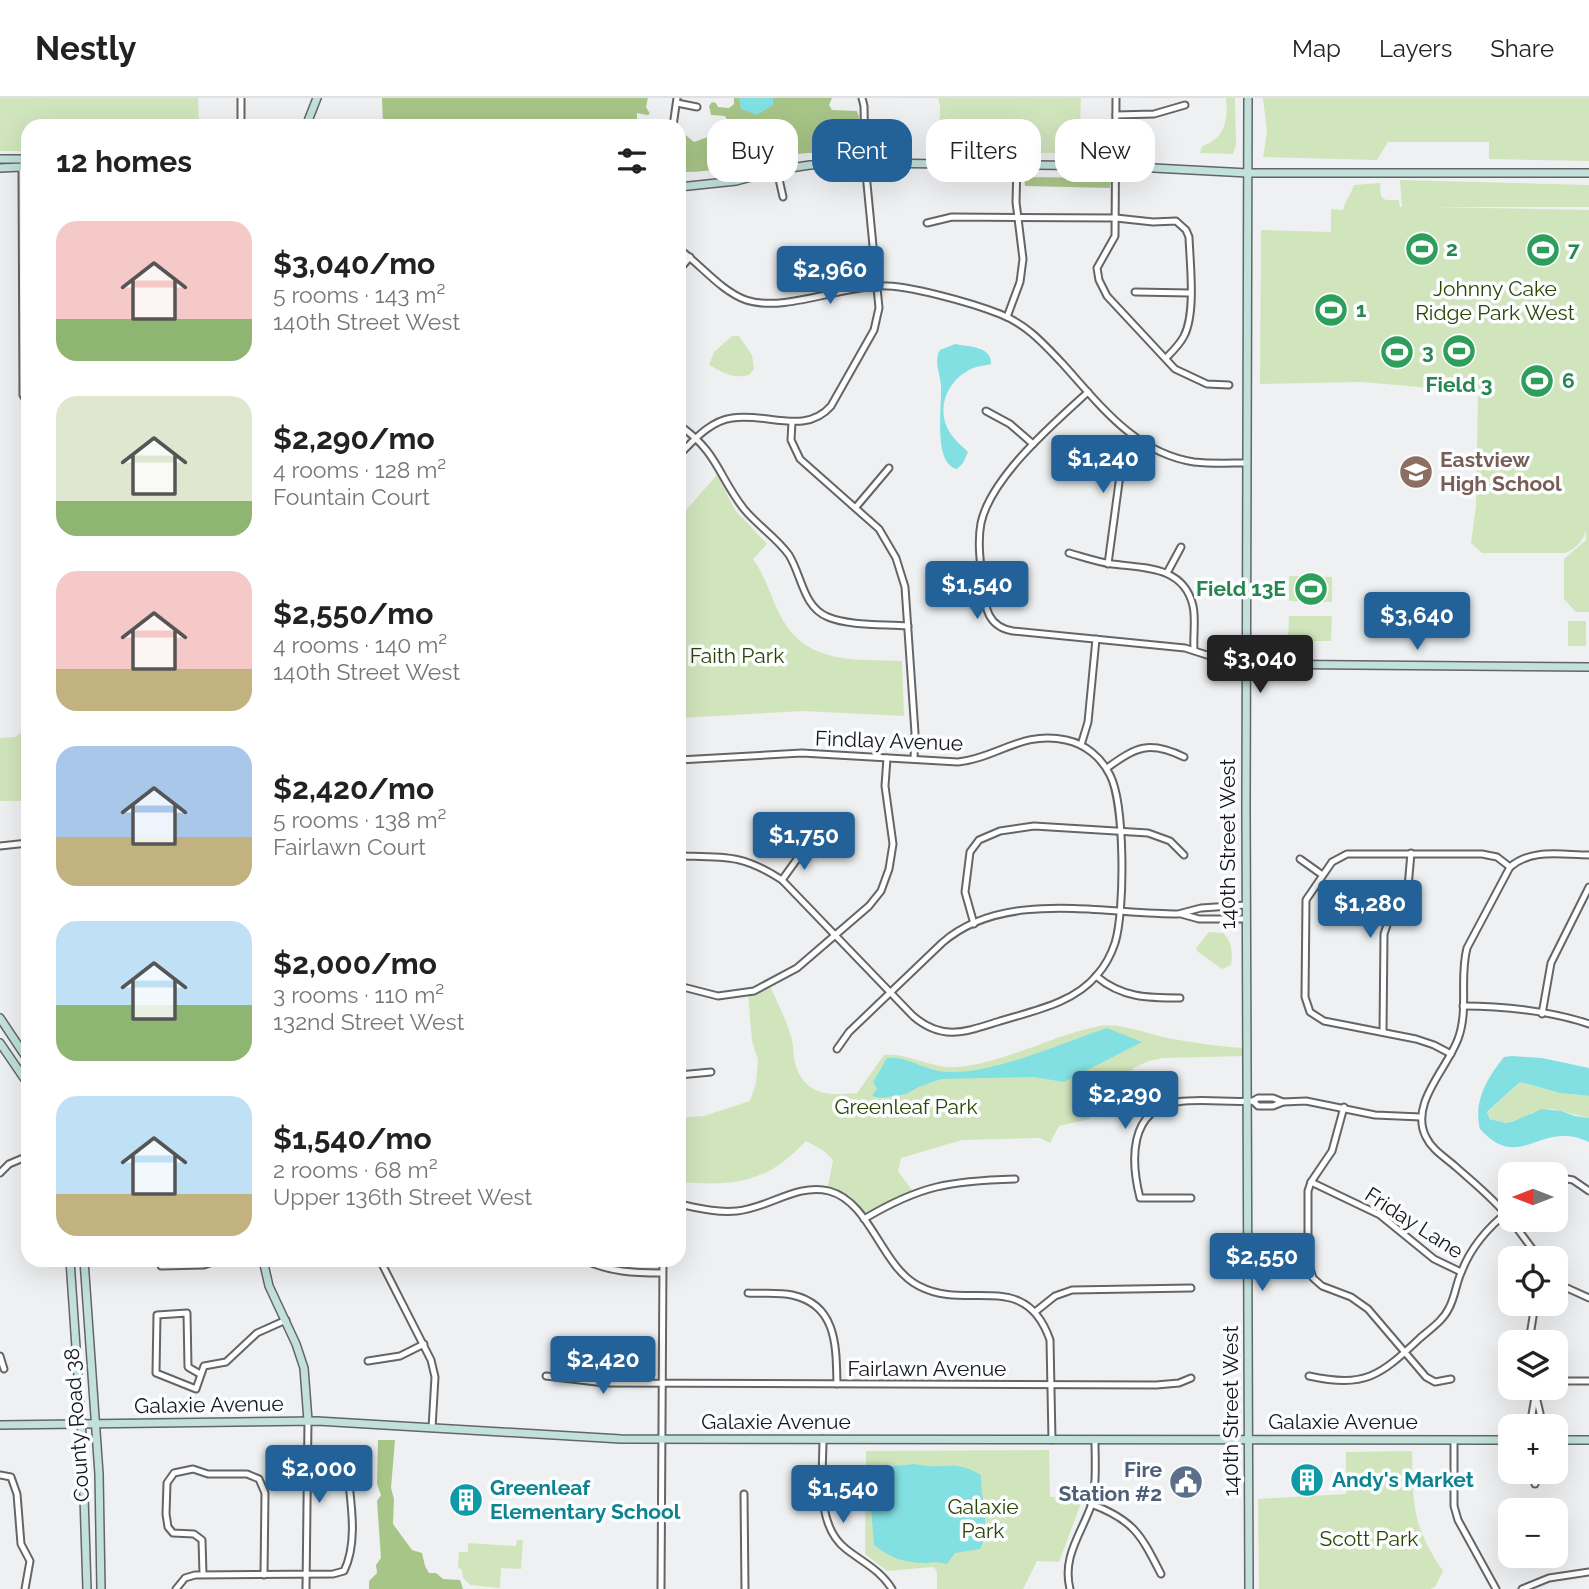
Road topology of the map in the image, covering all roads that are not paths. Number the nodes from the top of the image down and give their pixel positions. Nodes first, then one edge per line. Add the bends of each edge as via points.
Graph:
1 (241, 98) edge
2 (317, 98) edge
3 (862, 98) edge
4 (1116, 98) edge
5 (1248, 98) edge
6 (677, 101) edge
7 (1185, 105) dead end
8 (697, 107) dead end
9 (1116, 116) joint
10 (241, 119) edge
11 (309, 119) edge
12 (674, 119) edge
13 (864, 119) edge
14 (0, 159) edge
15 (21, 159) edge
16 (21, 164) edge
17 (0, 167) edge
18 (1155, 168) edge
19 (1248, 173) junction
20 (1589, 173) edge
21 (726, 182) edge
22 (780, 182) edge
23 (867, 182) edge
24 (1017, 182) edge
25 (1116, 182) edge
26 (686, 186) edge
27 (783, 197) dead end
28 (1019, 217) junction
29 (1116, 218) junction
30 (927, 223) dead end
31 (686, 254) edge
32 (690, 257) junction
33 (686, 262) edge
34 (878, 285) junction
35 (1135, 292) dead end
36 (1190, 293) junction
37 (1007, 317) junction
38 (1167, 358) junction
39 (1229, 385) dead end
40 (1088, 392) junction
41 (986, 411) dead end
42 (792, 422) junction
43 (686, 430) edge
44 (697, 438) junction
45 (1140, 441) junction
46 (1033, 444) junction
47 (686, 449) edge
48 (1247, 463) junction
49 (889, 468) dead end
50 (856, 507) junction
51 (1181, 547) dead end
52 (1069, 553) dead end
53 (1108, 564) junction
54 (1167, 573) junction
55 (908, 626) junction
56 (1096, 639) junction
57 (1194, 650) junction
58 (1246, 664) junction
59 (1589, 667) edge
60 (1081, 745) junction
61 (1184, 757) dead end
62 (887, 758) junction
63 (915, 759) junction
64 (686, 760) edge
65 (1107, 768) junction
66 (1120, 831) junction
67 (21, 844) edge
68 (0, 846) edge
69 (805, 848) dead end
70 (1411, 853) junction
71 (1184, 855) dead end
72 (1589, 855) edge
73 (686, 856) edge
74 (1300, 859) dead end
75 (1510, 867) junction
76 (1321, 874) junction
77 (782, 880) junction
78 (1589, 887) edge
79 (1246, 905) junction
80 (1120, 912) junction
81 (1178, 914) junction
82 (1246, 919) junction
83 (974, 923) junction
84 (837, 935) junction
85 (1096, 976) junction
86 (686, 988) edge
87 (890, 992) junction
88 (1180, 998) dead end
89 (1463, 1006) junction
90 (1542, 1014) junction
91 (0, 1018) edge
92 (1589, 1024) edge
93 (1383, 1032) junction
94 (0, 1043) edge
95 (837, 1048) dead end
96 (21, 1050) edge
97 (1451, 1054) junction
98 (711, 1072) dead end
99 (21, 1074) edge
100 (686, 1074) edge
101 (1250, 1102) junction
102 (1344, 1107) junction
103 (1421, 1117) junction
104 (21, 1159) edge
105 (0, 1173) edge
106 (1015, 1179) dead end
107 (1568, 1179) edge
108 (1311, 1182) junction
109 (1589, 1191) edge
110 (1191, 1198) dead end
111 (686, 1205) edge
112 (1498, 1205) edge
113 (864, 1219) junction
114 (1498, 1224) edge
115 (70, 1267) edge
116 (84, 1267) edge
117 (265, 1267) edge
118 (384, 1267) edge
119 (599, 1267) edge
120 (662, 1267) edge
121 (1461, 1272) junction
122 (662, 1273) junction
123 (1191, 1288) dead end
124 (1568, 1288) edge
125 (748, 1293) dead end
126 (1589, 1298) edge
127 (1035, 1312) junction
128 (285, 1320) junction
129 (424, 1344) junction
130 (1404, 1353) junction
131 (0, 1356) edge
132 (368, 1362) dead end
133 (4, 1369) dead end
134 (200, 1374) junction
135 (546, 1376) dead end
136 (1309, 1376) dead end
137 (1191, 1378) dead end
138 (1451, 1379) dead end
139 (1568, 1381) edge
140 (1589, 1381) edge
141 (662, 1384) junction
142 (837, 1384) junction
143 (1052, 1385) junction
144 (308, 1421) junction
145 (95, 1423) junction
146 (81, 1424) junction
147 (0, 1425) edge
148 (432, 1428) junction
149 (662, 1439) junction
150 (823, 1439) junction
151 (1052, 1440) junction
152 (1095, 1440) junction
153 (1248, 1440) junction
154 (1454, 1440) junction
155 (1498, 1440) edge
156 (1568, 1440) edge
157 (1589, 1440) edge
158 (306, 1469) junction
159 (0, 1475) edge
160 (744, 1494) dead end
161 (1091, 1504) junction
162 (1589, 1573) edge
163 (203, 1574) junction
164 (306, 1574) junction
165 (1161, 1574) dead end
166 (264, 1575) junction
167 (25, 1589) edge
168 (87, 1589) edge
169 (101, 1589) edge
170 (176, 1589) edge
171 (306, 1589) edge
172 (661, 1589) edge
173 (745, 1589) edge
174 (892, 1589) edge
175 (1070, 1589) edge
176 (1249, 1589) edge
177 (1496, 1589) edge
178 (1522, 1589) edge

1 - 10 street
2 - 11 street
3 - 13 street
4 - 9 street
5 - 19 street, 140th Street West
6 - 8 street
6 - 12 street
7 - 9 street via 1154,114
14 - 15 street
16 - 17 street
18 - 19 street
19 - 20 street
19 - 48 street, 140th Street West
21 - 26 street
22 - 27 street
23 - 34 street
24 - 28 street
25 - 29 street
28 - 29 street
28 - 30 street via 952,217
28 - 37 street via 1022,271
29 - 36 street via 1175,221 1186,230
29 - 38 street via 1115,236 1097,268 1099,280 1107,296
31 - 32 street
32 - 33 street
32 - 34 street via 731,292 759,303
34 - 37 street via 915,290
34 - 42 street via 874,330 831,406 812,421
35 - 36 street
36 - 38 street via 1188,328
37 - 40 street via 1035,335
38 - 39 street via 1188,377
40 - 45 street
40 - 46 street
41 - 46 street
42 - 44 street via 731,418 713,424
42 - 50 street via 791,440 800,459
43 - 44 street
44 - 47 street
44 - 55 street via 716,460 745,510 788,554 817,610 838,620
45 - 48 street via 1185,460
45 - 53 street via 1120,475
46 - 56 street via 995,490 984,514 979,540 985,608 994,622 1007,630
48 - 58 street, 140th Street West
49 - 50 street
50 - 55 street via 879,529 896,558 905,587
51 - 54 street
52 - 53 street
53 - 54 street
54 - 57 street via 1181,583 1190,598
55 - 63 street
56 - 57 street
56 - 60 street via 1088,722
57 - 58 street
58 - 59 street
58 - 79 street, 140th Street West
60 - 63 street, Findlay Avenue via 1035,738 969,761
60 - 65 street
61 - 65 street via 1145,747
62 - 63 street, Findlay Avenue
62 - 64 street, Findlay Avenue via 802,753
62 - 84 street via 885,786 893,833 889,869 881,891
65 - 66 street via 1116,790
66 - 71 street via 1160,836
66 - 80 street
66 - 83 street via 1028,826 979,840 970,852 965,888
67 - 68 street
69 - 77 street
70 - 75 street via 1487,854
70 - 76 street via 1347,854
70 - 93 street via 1408,887 1384,934
72 - 75 street via 1530,855
73 - 77 street via 746,860
74 - 76 street
75 - 89 street via 1467,948
76 - 93 street via 1304,905 1308,1009 1320,1020
77 - 84 street
78 - 90 street via 1550,963
79 - 81 street
79 - 82 street, 140th Street West
80 - 81 street
80 - 83 street via 1033,908
80 - 85 street via 1115,943
81 - 82 street
82 - 101 street, 140th Street West
83 - 87 street via 948,937
84 - 86 street via 797,968 748,993 718,996
84 - 87 street
85 - 87 street via 1063,1001 953,1033 925,1025
85 - 88 street via 1129,995
87 - 95 street
89 - 90 street
89 - 97 street
90 - 92 street
91 - 96 street
93 - 97 street via 1428,1042
94 - 99 street
97 - 103 street via 1426,1098
98 - 100 street
101 - 102 street via 1273,1106 1315,1101
101 - 110 street via 1178,1102 1151,1114 1139,1129 1134,1147 1139,1199
101 - 153 street, 140th Street West
102 - 103 street via 1374,1115
102 - 108 street via 1332,1151
103 - 112 street via 1433,1147
104 - 105 street
106 - 113 street via 933,1186
107 - 109 street
108 - 121 street, Friday Lane via 1380,1215 1434,1259
108 - 130 street via 1307,1201 1310,1274 1322,1286 1368,1309
111 - 113 street via 737,1211 819,1189 846,1198
113 - 127 street via 897,1269 918,1286 942,1293 1005,1295
114 - 121 street via 1480,1238
115 - 146 street, County Road 38
116 - 145 street, County Road 38
117 - 128 street
118 - 129 street
119 - 122 street
120 - 122 street
121 - 130 street via 1446,1314
122 - 141 street
123 - 127 street via 1072,1290 1055,1296
124 - 126 street
125 - 142 street via 792,1295 820,1311 836,1339
127 - 143 street via 1050,1340
128 - 134 street via 257,1333 226,1362 204,1366
128 - 144 street via 304,1368
129 - 132 street via 400,1356
129 - 148 street via 435,1377
130 - 136 street via 1366,1378
130 - 138 street via 1435,1382
131 - 133 street
134 - 134 street via 196,1389 156,1373 157,1315 187,1313 188,1367
135 - 141 street, Fairlawn Avenue
137 - 143 street, Fairlawn Avenue via 1156,1385
139 - 140 street
141 - 142 street, Fairlawn Avenue
141 - 149 street
142 - 143 street, Fairlawn Avenue
143 - 151 street
144 - 145 street, Galaxie Avenue
144 - 148 street, Galaxie Avenue
144 - 158 street
145 - 146 street, Galaxie Avenue
145 - 169 street, County Road 38
146 - 147 street, Galaxie Avenue
146 - 168 street, County Road 38
148 - 149 street, Galaxie Avenue
149 - 150 street, Galaxie Avenue
149 - 172 street
150 - 151 street, Galaxie Avenue
150 - 174 street via 829,1527 845,1549 873,1566
151 - 152 street, Galaxie Avenue
152 - 153 street, Galaxie Avenue
152 - 161 street
153 - 154 street, Galaxie Avenue
153 - 176 street, 140th Street West
154 - 155 street, Galaxie Avenue
154 - 177 street via 1454,1506
156 - 157 street
158 - 164 street
158 - 164 street via 344,1469 351,1534 349,1556 340,1574
159 - 167 street via 11,1477 17,1494 21,1544 30,1561
160 - 173 street
161 - 165 street via 1133,1526
161 - 175 street via 1070,1553
162 - 178 street via 1549,1578
163 - 166 street
163 - 166 street via 200,1537 173,1533 168,1527 167,1483 177,1471 247,1474 259,1479 265,1493
163 - 170 street via 185,1578
164 - 166 street
164 - 171 street

